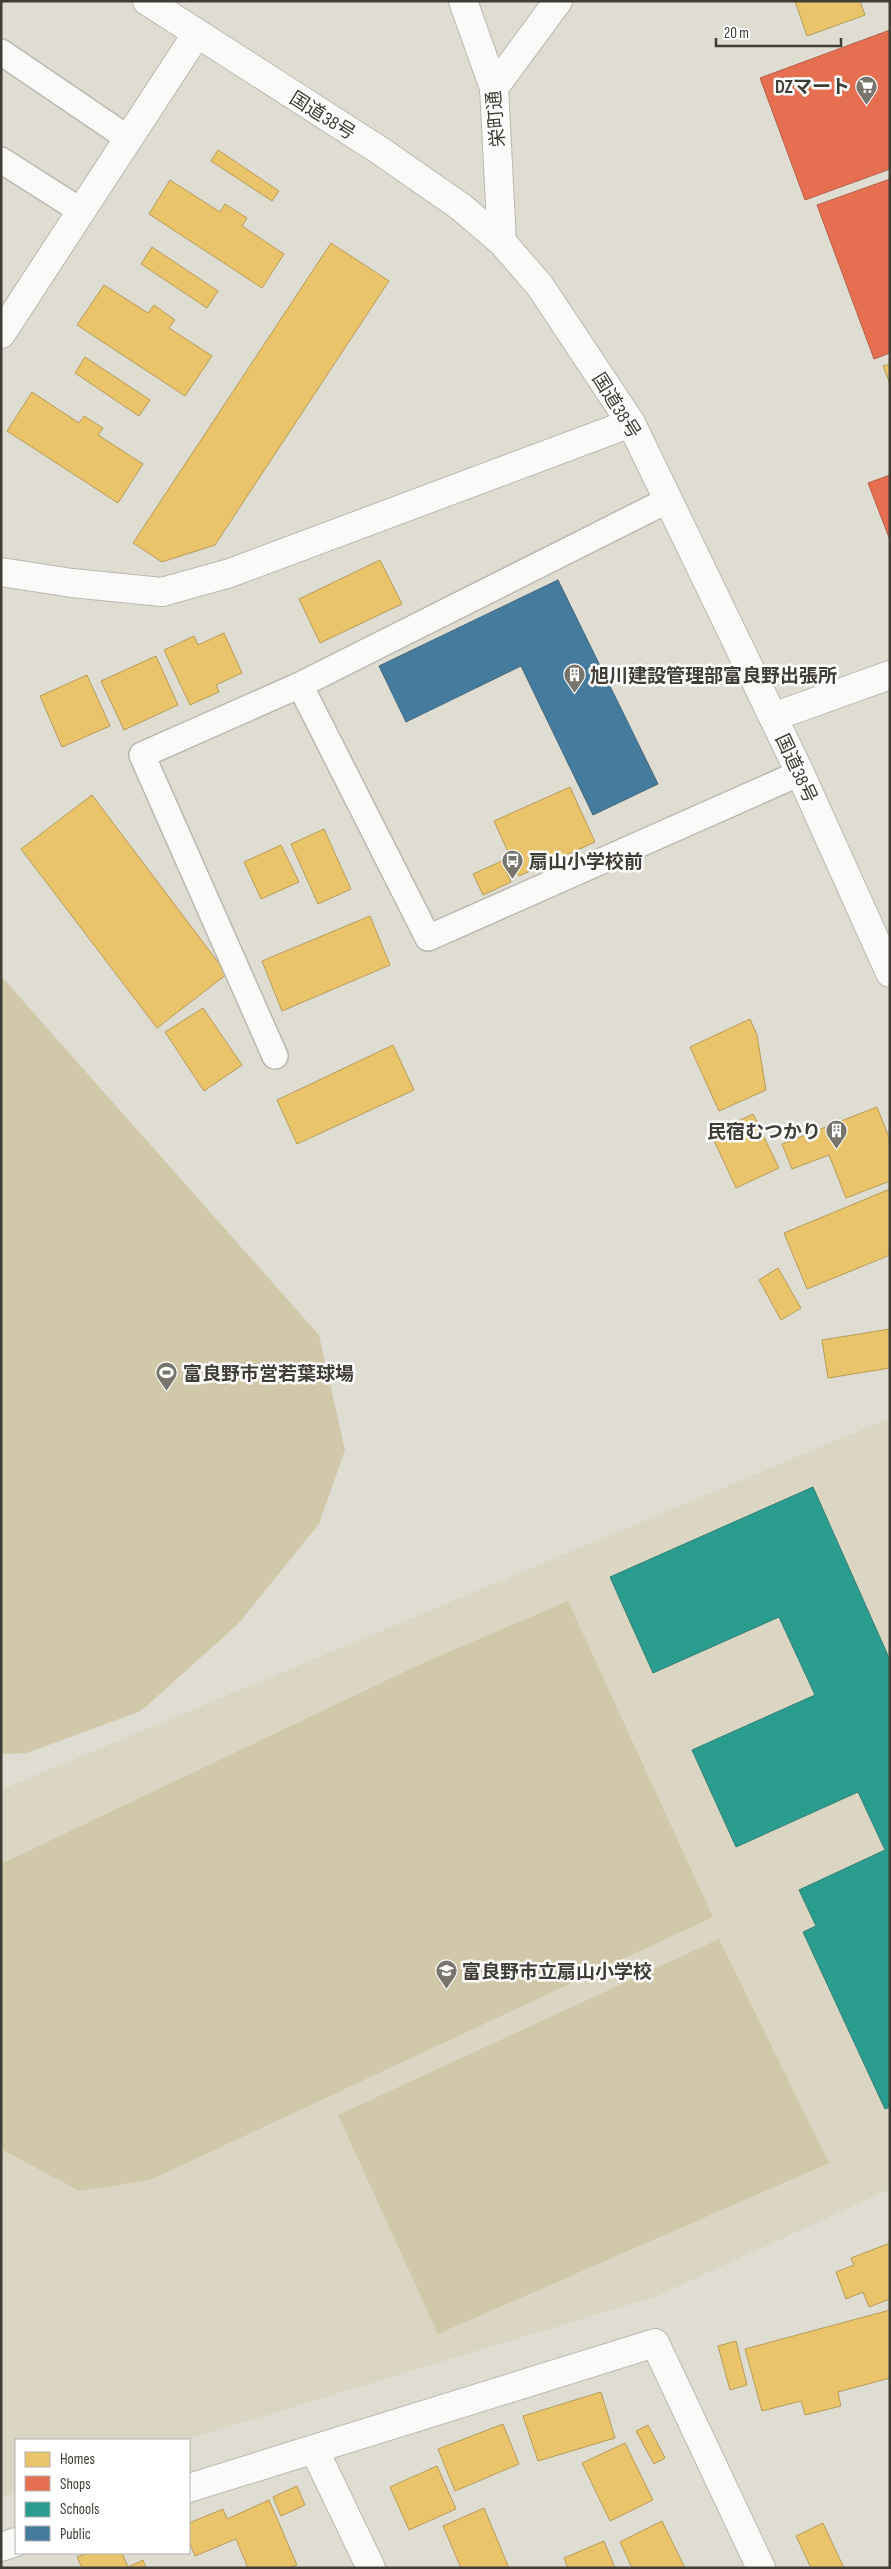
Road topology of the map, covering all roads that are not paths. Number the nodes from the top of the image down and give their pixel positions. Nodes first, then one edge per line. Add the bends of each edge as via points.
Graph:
1 (146, 1) edge
2 (463, 1) edge
3 (558, 1) edge
4 (196, 35) junction
5 (1, 52) edge
6 (494, 88) junction
7 (129, 139) junction
8 (1, 160) edge
9 (81, 211) junction
10 (502, 242) junction
11 (1, 334) edge
12 (631, 423) junction
13 (668, 500) junction
14 (1, 572) edge
15 (890, 675) edge
16 (300, 685) junction
17 (773, 717) junction
18 (800, 773) junction
19 (890, 973) edge
20 (275, 1056) dead end
21 (314, 2449) junction
22 (190, 2488) edge
23 (15, 2542) edge
24 (1, 2547) edge
25 (371, 2568) edge
26 (761, 2568) edge

1 - 4 main road, 国道38号
2 - 6 main road, 栄町通
3 - 6 main road
4 - 7 main road
4 - 10 main road, 国道38号 via 379,150 461,207
5 - 7 lane
6 - 10 main road, 栄町通
7 - 9 main road
8 - 9 lane
9 - 11 main road
10 - 12 main road, 国道38号 via 540,286
12 - 13 main road, 国道38号
12 - 14 main road via 230,573 162,592
13 - 16 lane
13 - 17 main road, 国道38号
15 - 17 main road
16 - 18 lane via 428,938
16 - 20 lane via 142,755
17 - 18 main road, 国道38号
18 - 19 main road, 国道38号
21 - 22 main road
21 - 25 main road
21 - 26 main road via 655,2344
23 - 24 main road

